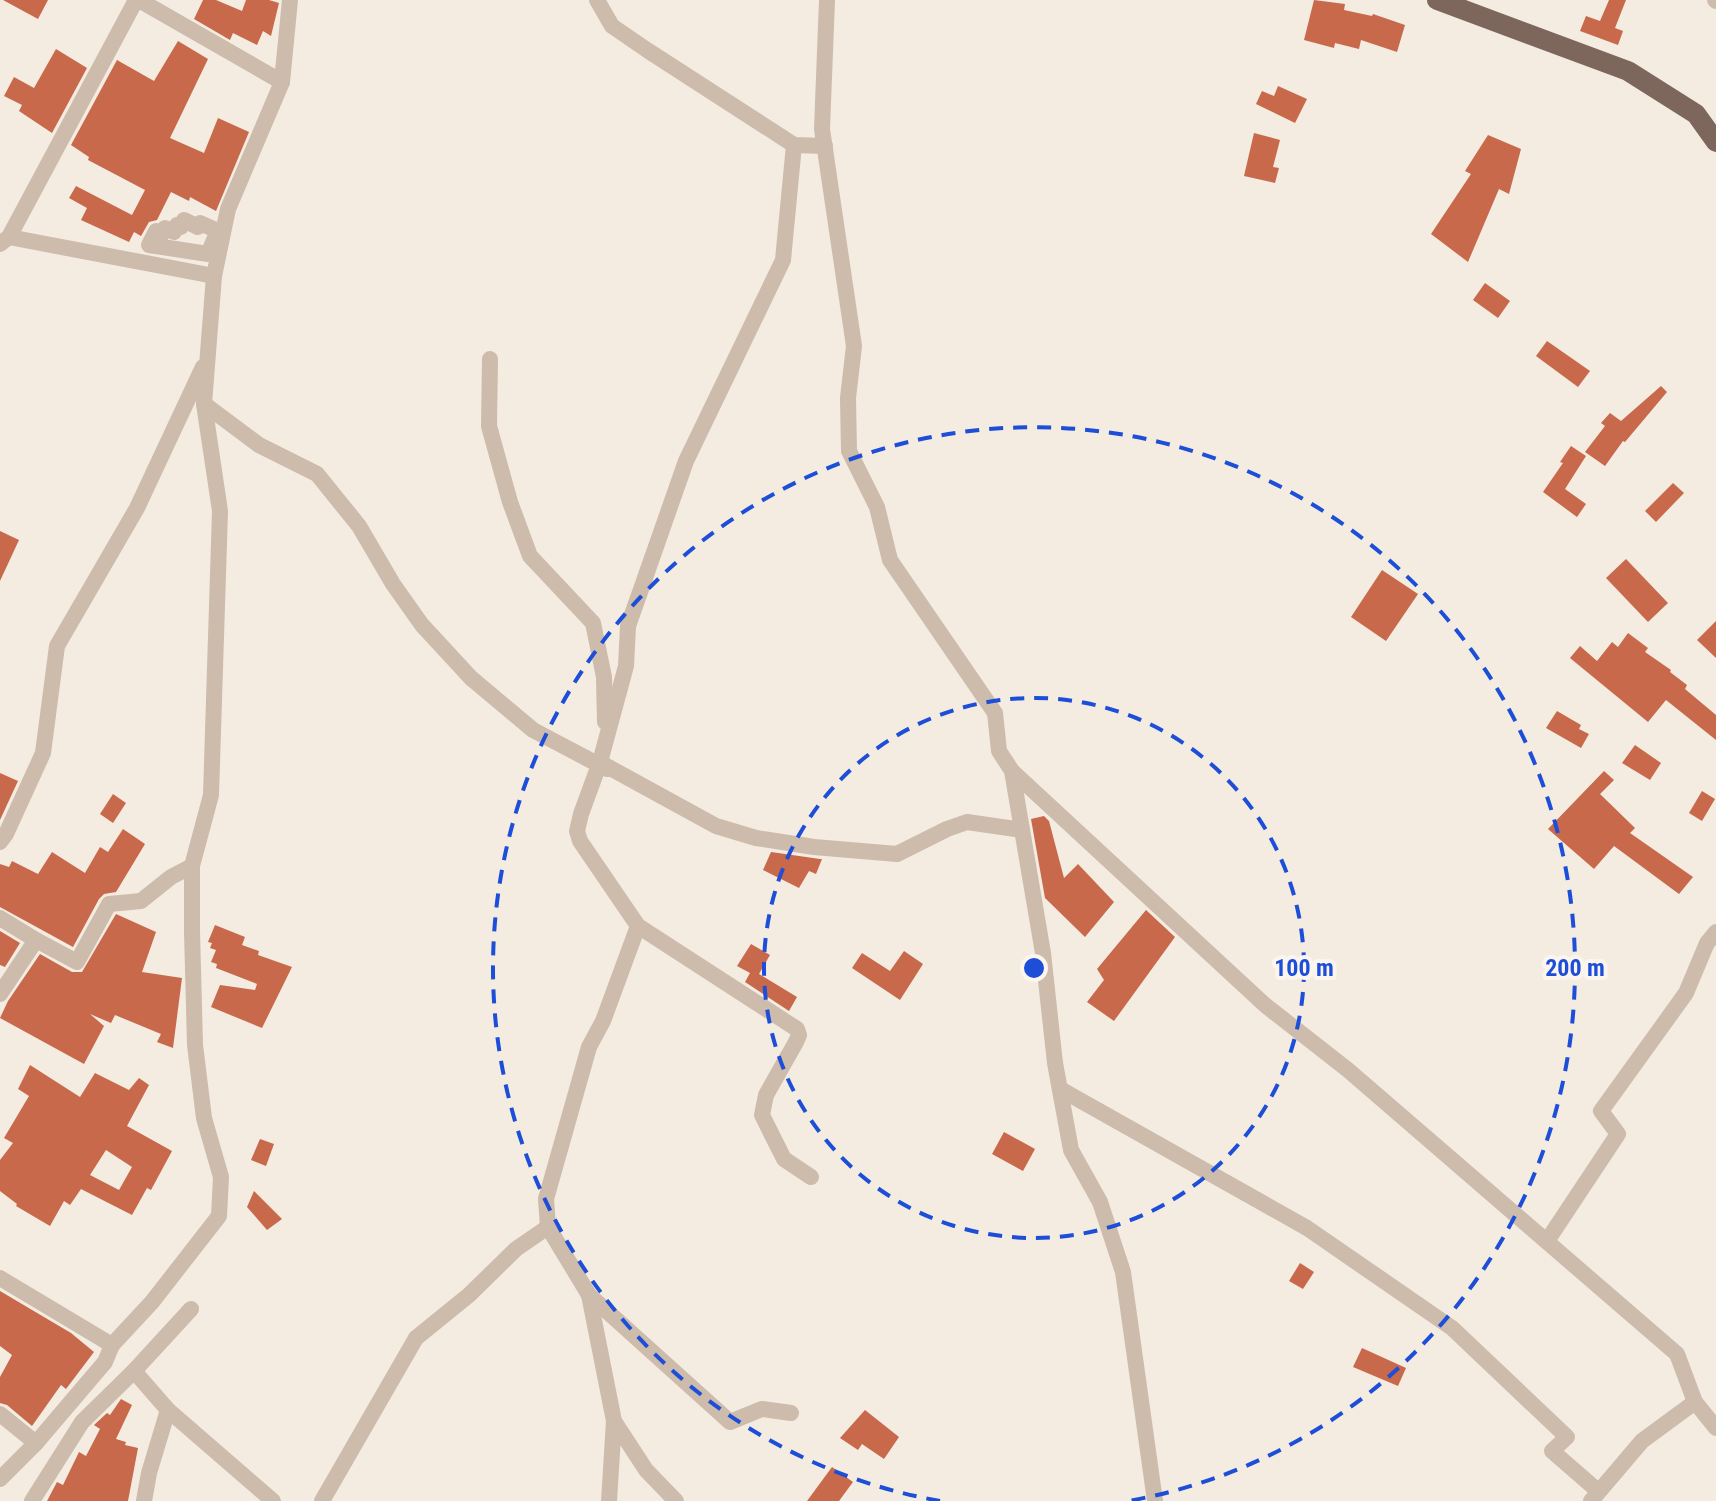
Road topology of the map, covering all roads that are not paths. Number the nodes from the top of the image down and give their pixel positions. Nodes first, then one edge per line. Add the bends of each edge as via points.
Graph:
1 (138, 0) edge
2 (290, 0) edge
3 (597, 0) edge
4 (827, 0) edge
5 (1437, 0) edge
6 (282, 82) junction
7 (1716, 142) edge
8 (794, 145) junction
9 (825, 146) junction
10 (5, 240) edge
11 (214, 276) junction
12 (208, 356) junction
13 (490, 359) dead end
14 (204, 404) junction
15 (600, 762) junction
16 (1012, 771) junction
17 (1022, 830) junction
18 (0, 842) edge
19 (192, 866) junction
20 (0, 918) edge
21 (638, 926) junction
22 (1716, 932) edge
23 (36, 940) junction
24 (0, 994) edge
25 (1060, 1089) junction
26 (811, 1177) dead end
27 (548, 1227) junction
28 (1547, 1241) junction
29 (0, 1278) edge
30 (589, 1295) junction
31 (191, 1309) dead end
32 (112, 1345) junction
33 (134, 1371) junction
34 (1695, 1402) junction
35 (168, 1410) junction
36 (791, 1413) dead end
37 (0, 1414) edge
38 (614, 1421) junction
39 (1716, 1428) edge
40 (36, 1443) junction
41 (0, 1479) edge
42 (1595, 1496) edge
43 (32, 1501) edge
44 (144, 1501) edge
45 (273, 1501) edge
46 (322, 1501) edge
47 (609, 1501) edge
48 (676, 1501) edge
49 (1155, 1501) edge

1 - 6 street
1 - 10 street
2 - 6 street
3 - 8 street via 612,26
4 - 9 street
5 - 7 main road via 1628,71 1696,114
6 - 11 street via 228,209
8 - 9 street
8 - 15 street via 783,260 686,461 628,626 626,666
9 - 16 street via 854,346 849,451 877,507 890,560 995,713 999,751
10 - 11 street
11 - 12 street
12 - 14 street
12 - 18 street via 137,508 57,646 43,753
13 - 14 street via 489,426 530,556 593,623 604,677 607,769 533,730 471,678 422,625 359,526 317,474 259,445
14 - 19 street via 220,511 211,795
15 - 17 street via 716,826 756,838 897,854 967,822
15 - 21 street via 577,831
16 - 17 street
16 - 28 street via 1265,1005
17 - 25 street
19 - 23 street via 141,901 109,904 77,962
19 - 32 street via 195,1045 204,1118 221,1177 219,1216
20 - 23 street
21 - 26 street via 797,1029 799,1035 766,1095 762,1115 784,1159
21 - 27 street via 589,1047 546,1199
22 - 28 street via 1686,993 1601,1111 1618,1134
23 - 24 street
25 - 42 street via 1307,1228 1452,1328 1567,1437 1552,1451
25 - 49 street via 1071,1150 1100,1202 1123,1272
27 - 30 street
27 - 46 street via 416,1338
28 - 34 street via 1677,1354
29 - 32 street
30 - 36 street via 730,1422 762,1409
30 - 38 street
31 - 33 street
32 - 40 street via 105,1362
33 - 35 street
33 - 43 street via 82,1422
34 - 39 street
34 - 42 street via 1642,1441
35 - 44 street
35 - 45 street
37 - 40 street
38 - 47 street
38 - 48 street via 646,1470
40 - 41 street

